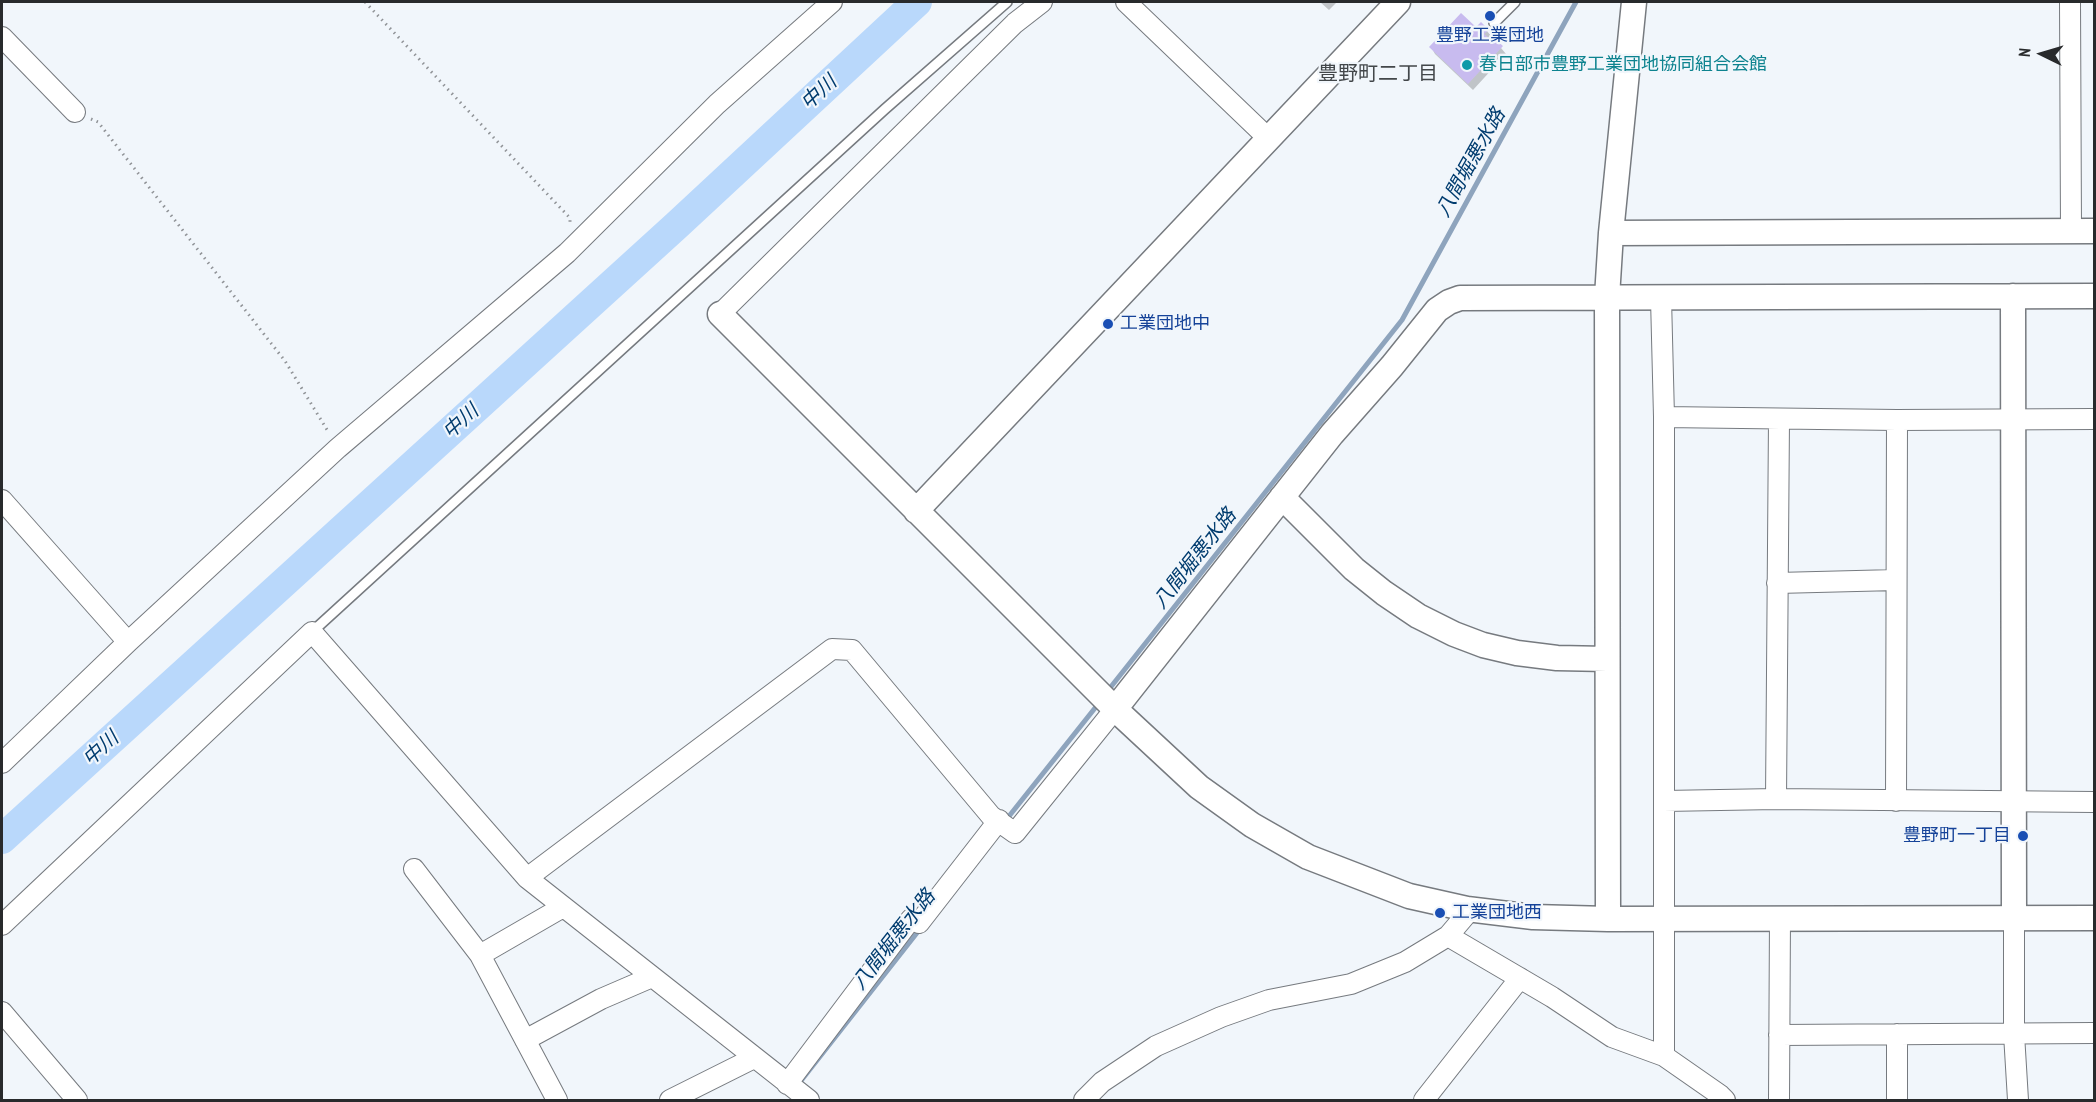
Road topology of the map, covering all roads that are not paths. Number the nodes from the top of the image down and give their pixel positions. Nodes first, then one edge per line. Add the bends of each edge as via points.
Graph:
1 (832, 2) edge
2 (1007, 2) edge
3 (1042, 2) edge
4 (1126, 2) edge
5 (1398, 2) edge
6 (1515, 2) edge
7 (1634, 2) edge
8 (2070, 2) edge
9 (1494, 23) dead end
10 (2, 37) edge
11 (75, 112) road end
12 (1269, 139) junction
13 (2083, 231) edge
14 (1611, 233) junction
15 (2013, 296) junction
16 (2094, 296) edge
17 (1607, 297) junction
18 (1661, 298) junction
19 (720, 314) joint
20 (1664, 417) junction
21 (2012, 418) junction
22 (1779, 419) junction
23 (2094, 419) edge
24 (1897, 420) junction
25 (1282, 497) junction
26 (2, 501) edge
27 (916, 511) junction
28 (1896, 580) junction
29 (1777, 583) junction
30 (312, 632) junction
31 (128, 642) junction
32 (1607, 659) junction
33 (1107, 702) junction
34 (2, 763) edge
35 (1776, 799) junction
36 (1664, 801) junction
37 (1896, 801) junction
38 (2013, 801) junction
39 (2094, 802) edge
40 (1004, 824) junction
41 (414, 869) dead end
42 (527, 878) junction
43 (563, 907) junction
44 (1467, 909) junction
45 (1780, 917) junction
46 (1663, 918) junction
47 (2014, 918) junction
48 (2094, 918) edge
49 (1608, 919) junction
50 (2, 925) edge
51 (1448, 936) junction
52 (480, 955) junction
53 (652, 977) junction
54 (1520, 978) junction
55 (2, 1012) edge
56 (2094, 1033) edge
57 (1897, 1034) junction
58 (2014, 1034) junction
59 (1779, 1035) junction
60 (525, 1040) junction
61 (1664, 1056) junction
62 (754, 1058) junction
63 (798, 1092) edge
64 (77, 1101) edge
65 (557, 1101) edge
66 (670, 1101) edge
67 (1084, 1101) edge
68 (1424, 1101) edge
69 (1725, 1101) edge
70 (1779, 1101) edge
71 (1897, 1101) edge
72 (2018, 1101) edge

1 - 31 street via 717,104 567,253 338,447
2 - 30 lane
3 - 19 street via 1016,23
4 - 12 street
5 - 12 street
6 - 9 lane
7 - 14 street
8 - 13 street
10 - 11 street
12 - 27 street
13 - 14 street
14 - 17 street
15 - 16 street
15 - 18 street
15 - 21 street
17 - 18 street
17 - 25 street via 1460,298 1449,302 1437,310
17 - 32 street
18 - 20 street
19 - 27 street
20 - 22 street
20 - 36 street
21 - 23 street
21 - 24 street
21 - 38 street
22 - 24 street
22 - 29 street
24 - 28 street
25 - 32 street via 1354,569 1436,625 1483,645 1517,653
25 - 33 street
26 - 31 street
27 - 33 street
28 - 29 street
28 - 37 street
29 - 35 street
30 - 42 street
30 - 50 street
31 - 34 street
32 - 49 street
33 - 40 street via 1015,833
33 - 44 street via 1199,787 1252,825 1308,857 1409,897
35 - 36 street
35 - 37 street
36 - 46 street
37 - 38 street
38 - 39 street
38 - 47 street
40 - 42 street via 991,816 852,650 832,649
40 - 63 street via 919,923 911,919
41 - 52 street
42 - 43 street
43 - 52 street
43 - 53 street
44 - 49 street via 1533,917
44 - 51 street
45 - 46 street
45 - 47 street
45 - 59 street
46 - 49 street
46 - 61 street
47 - 48 street
47 - 58 street
51 - 54 street
51 - 67 street via 1405,962 1351,984 1269,1000 1156,1046 1102,1082
52 - 60 street
53 - 60 street
53 - 62 street
54 - 61 street via 1612,1037
54 - 68 street
55 - 64 street
56 - 58 street
57 - 58 street
57 - 59 street
57 - 71 street
58 - 72 street
59 - 70 street
60 - 65 street
61 - 69 street
62 - 63 street
62 - 66 street

